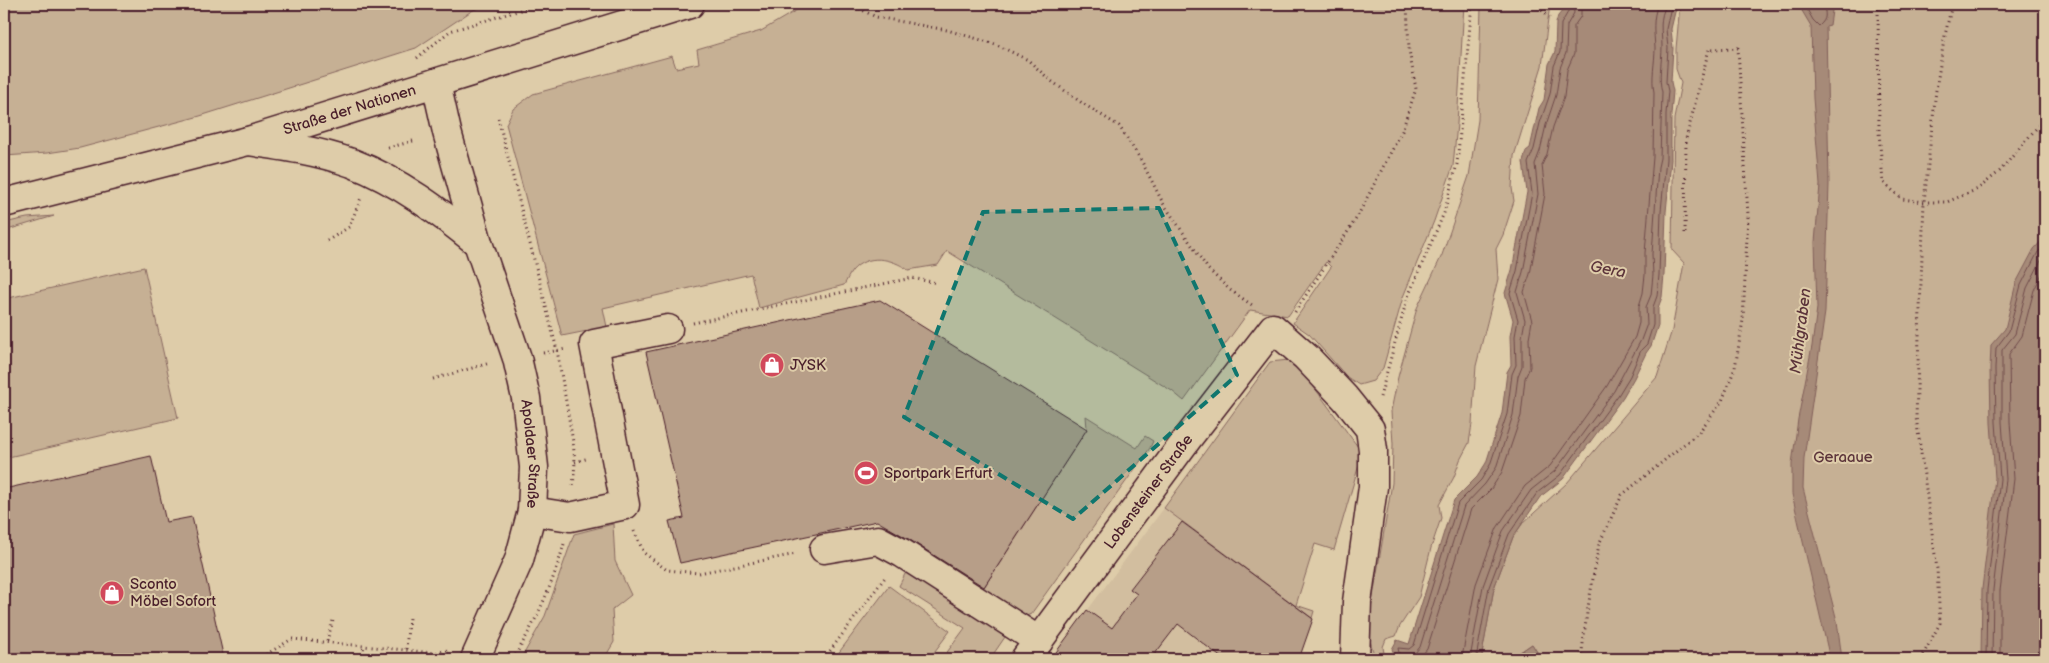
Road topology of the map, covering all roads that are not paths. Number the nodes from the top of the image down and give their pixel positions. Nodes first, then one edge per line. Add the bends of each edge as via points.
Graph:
1 (690, 4) edge
2 (436, 83) junction
3 (248, 141) junction
4 (4, 203) edge
5 (478, 243) junction
6 (668, 328) road end
7 (532, 511) junction
8 (824, 549) road end
9 (1032, 650) edge
10 (475, 659) edge
11 (1355, 659) edge

1 - 2 street, Straße der Nationen
2 - 3 street, Straße der Nationen
2 - 5 street, Apoldaer Straße
3 - 4 street, Straße der Nationen
3 - 5 street via 297,148 366,169 438,211
5 - 7 street, Apoldaer Straße via 517,358 526,398 534,467
6 - 7 street via 594,344 625,505 570,517
7 - 10 street, Apoldaer Straße via 519,560
8 - 9 street via 878,540 902,553
9 - 11 street, Lobensteiner Straße via 1188,438 1268,320 1339,391 1370,429 1373,487 1357,602

